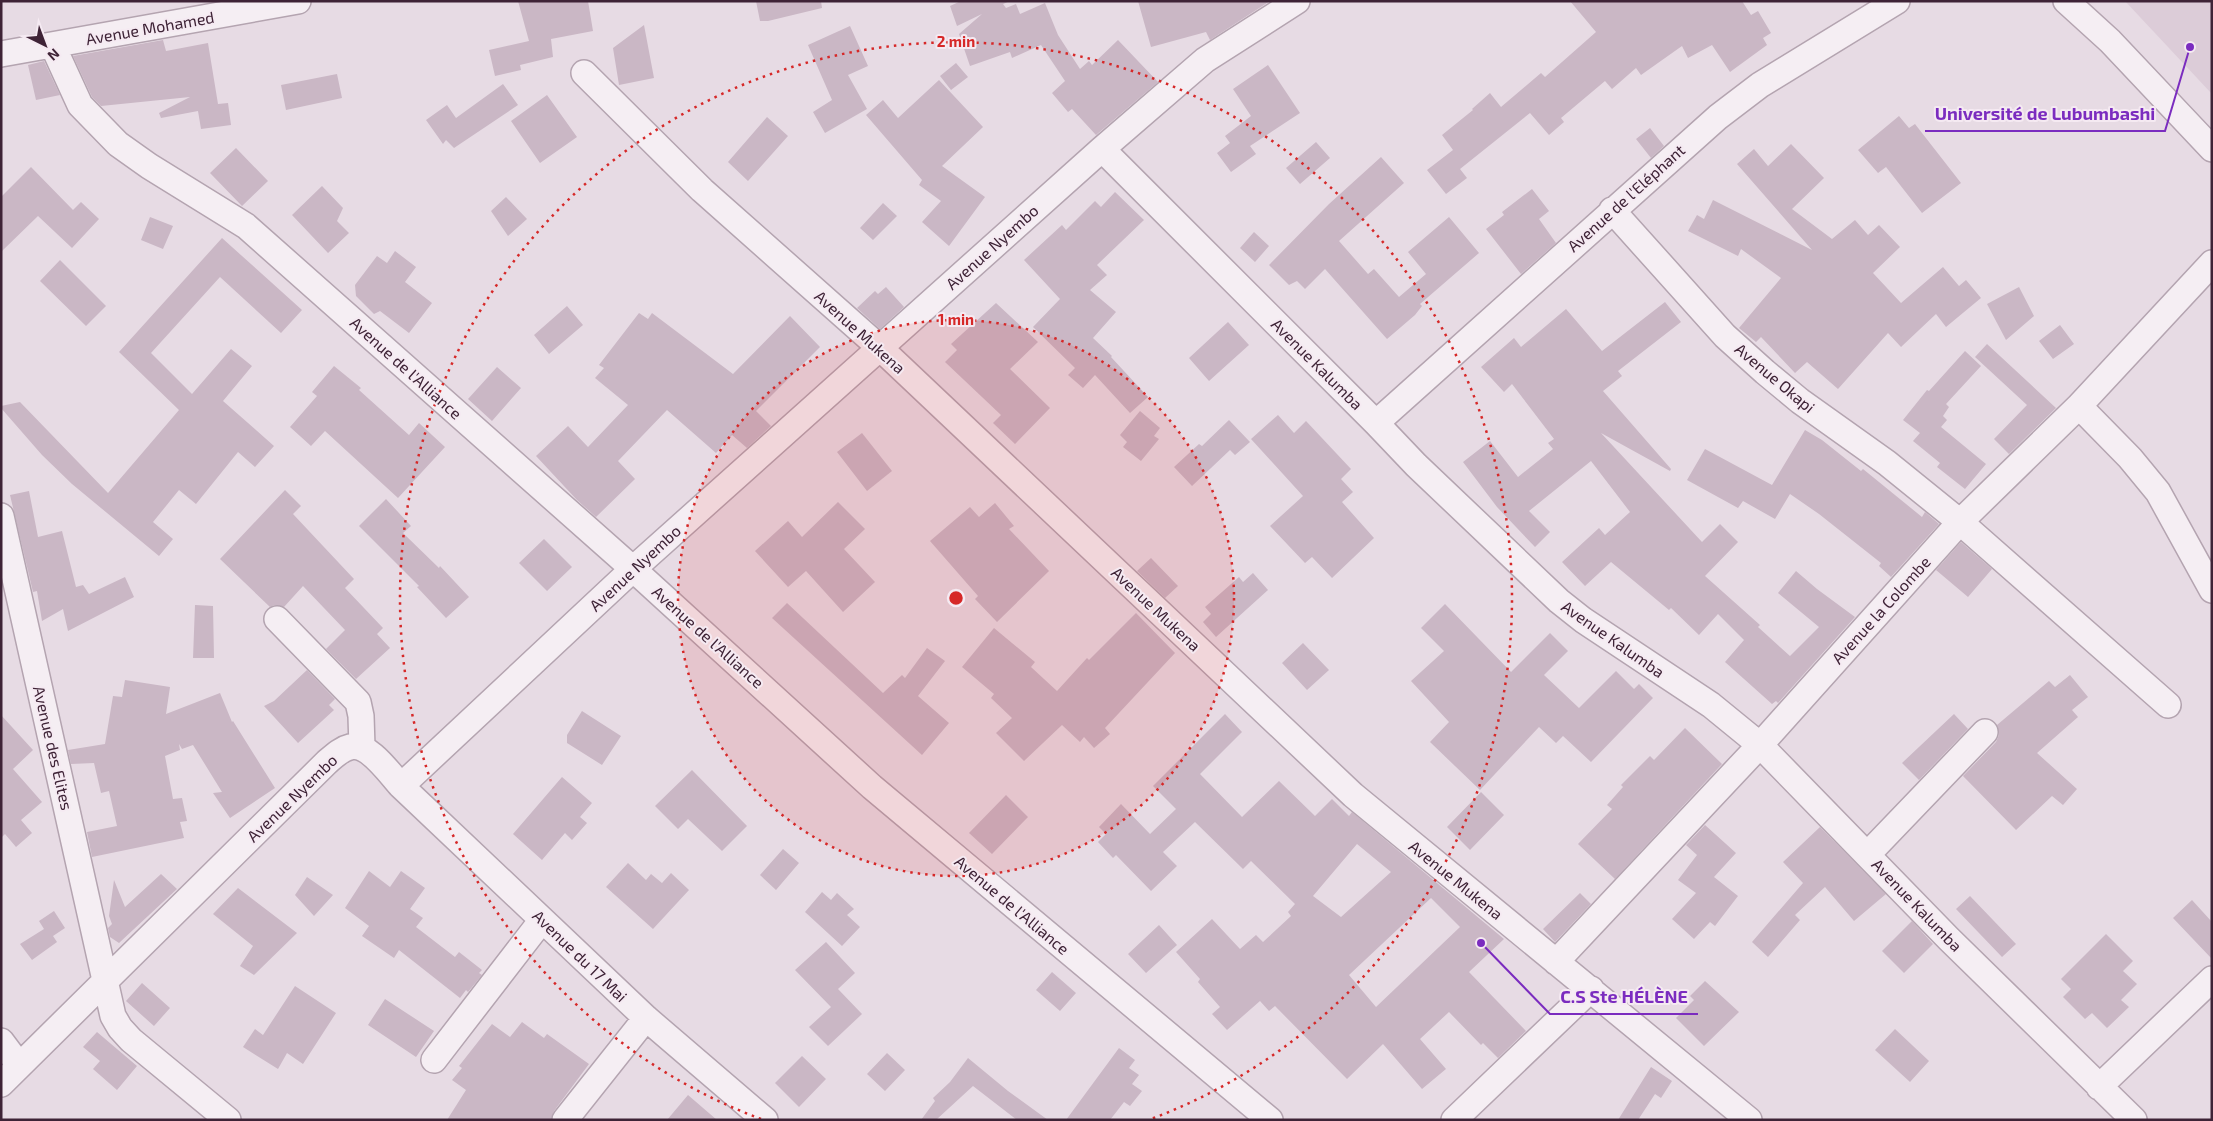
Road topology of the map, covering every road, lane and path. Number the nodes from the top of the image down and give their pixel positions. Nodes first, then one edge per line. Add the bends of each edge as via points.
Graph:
1 (298, 1) edge
2 (1297, 1) edge
3 (1897, 1) edge
4 (2066, 1) edge
5 (53, 46) junction
6 (1, 54) edge
7 (584, 73) dead end
8 (1102, 148) junction
9 (2212, 149) edge
10 (1612, 210) junction
11 (2212, 263) edge
12 (878, 347) junction
13 (2079, 406) junction
14 (1376, 423) junction
15 (1, 516) edge
16 (1960, 522) junction
17 (633, 569) junction
18 (2212, 590) edge
19 (277, 619) dead end
20 (2168, 705) dead end
21 (1985, 732) dead end
22 (1760, 745) junction
23 (362, 747) junction
24 (401, 786) junction
25 (1867, 855) junction
26 (542, 920) junction
27 (1556, 962) junction
28 (2212, 979) edge
29 (105, 981) junction
30 (1591, 989) junction
31 (646, 1018) junction
32 (1, 1041) edge
33 (434, 1060) dead end
34 (19, 1065) junction
35 (1, 1084) edge
36 (2099, 1087) junction
37 (228, 1120) edge
38 (565, 1120) edge
39 (766, 1120) edge
40 (1270, 1120) edge
41 (1454, 1120) edge
42 (1749, 1120) edge
43 (2134, 1120) edge

1 - 5 street, Avenue Mohamed
2 - 8 street, Avenue Nyembo via 1205,60
3 - 10 street, Avenue de l'Eléphant via 1760,85 1718,117
4 - 9 street via 2110,41
5 - 6 street, Avenue Mohamed
5 - 17 street, Avenue de l'Alliance via 80,105 118,144 246,226
7 - 12 street, Avenue Mukena via 702,190
8 - 12 street, Avenue Nyembo
8 - 14 street, Avenue Kalumba
10 - 14 street, Avenue de l'Eléphant
10 - 16 street, Avenue Okapi via 1725,336 1800,401 1887,463
11 - 13 street, Avenue la Colombe
12 - 17 street, Avenue Nyembo
12 - 27 street, Avenue Mukena via 1353,795
13 - 16 street, Avenue la Colombe
13 - 18 street via 2158,492
14 - 22 street, Avenue Kalumba via 1558,601 1710,705
15 - 29 street, Avenue des Elites
16 - 20 street, Avenue Okapi
16 - 22 street, Avenue la Colombe
17 - 24 street, Avenue Nyembo
17 - 40 street, Avenue de l'Alliance via 872,787
19 - 23 street via 358,702
21 - 25 street
22 - 25 street, Avenue Kalumba
22 - 27 street, Avenue la Colombe
23 - 24 street
23 - 29 street, Avenue Nyembo via 351,746 327,762
24 - 26 street, Avenue du 17 Mai
25 - 36 street, Avenue Kalumba
26 - 31 street, Avenue du 17 Mai
26 - 33 street
27 - 30 street, Avenue Mukena
28 - 36 street
29 - 34 street, Avenue Nyembo
29 - 37 street, Avenue des Elites via 113,1016 120,1028
30 - 41 street
30 - 42 street, Avenue Mukena
31 - 38 street
31 - 39 street, Avenue du 17 Mai
32 - 34 street
34 - 35 street, Avenue Nyembo
36 - 43 street, Avenue Kalumba

